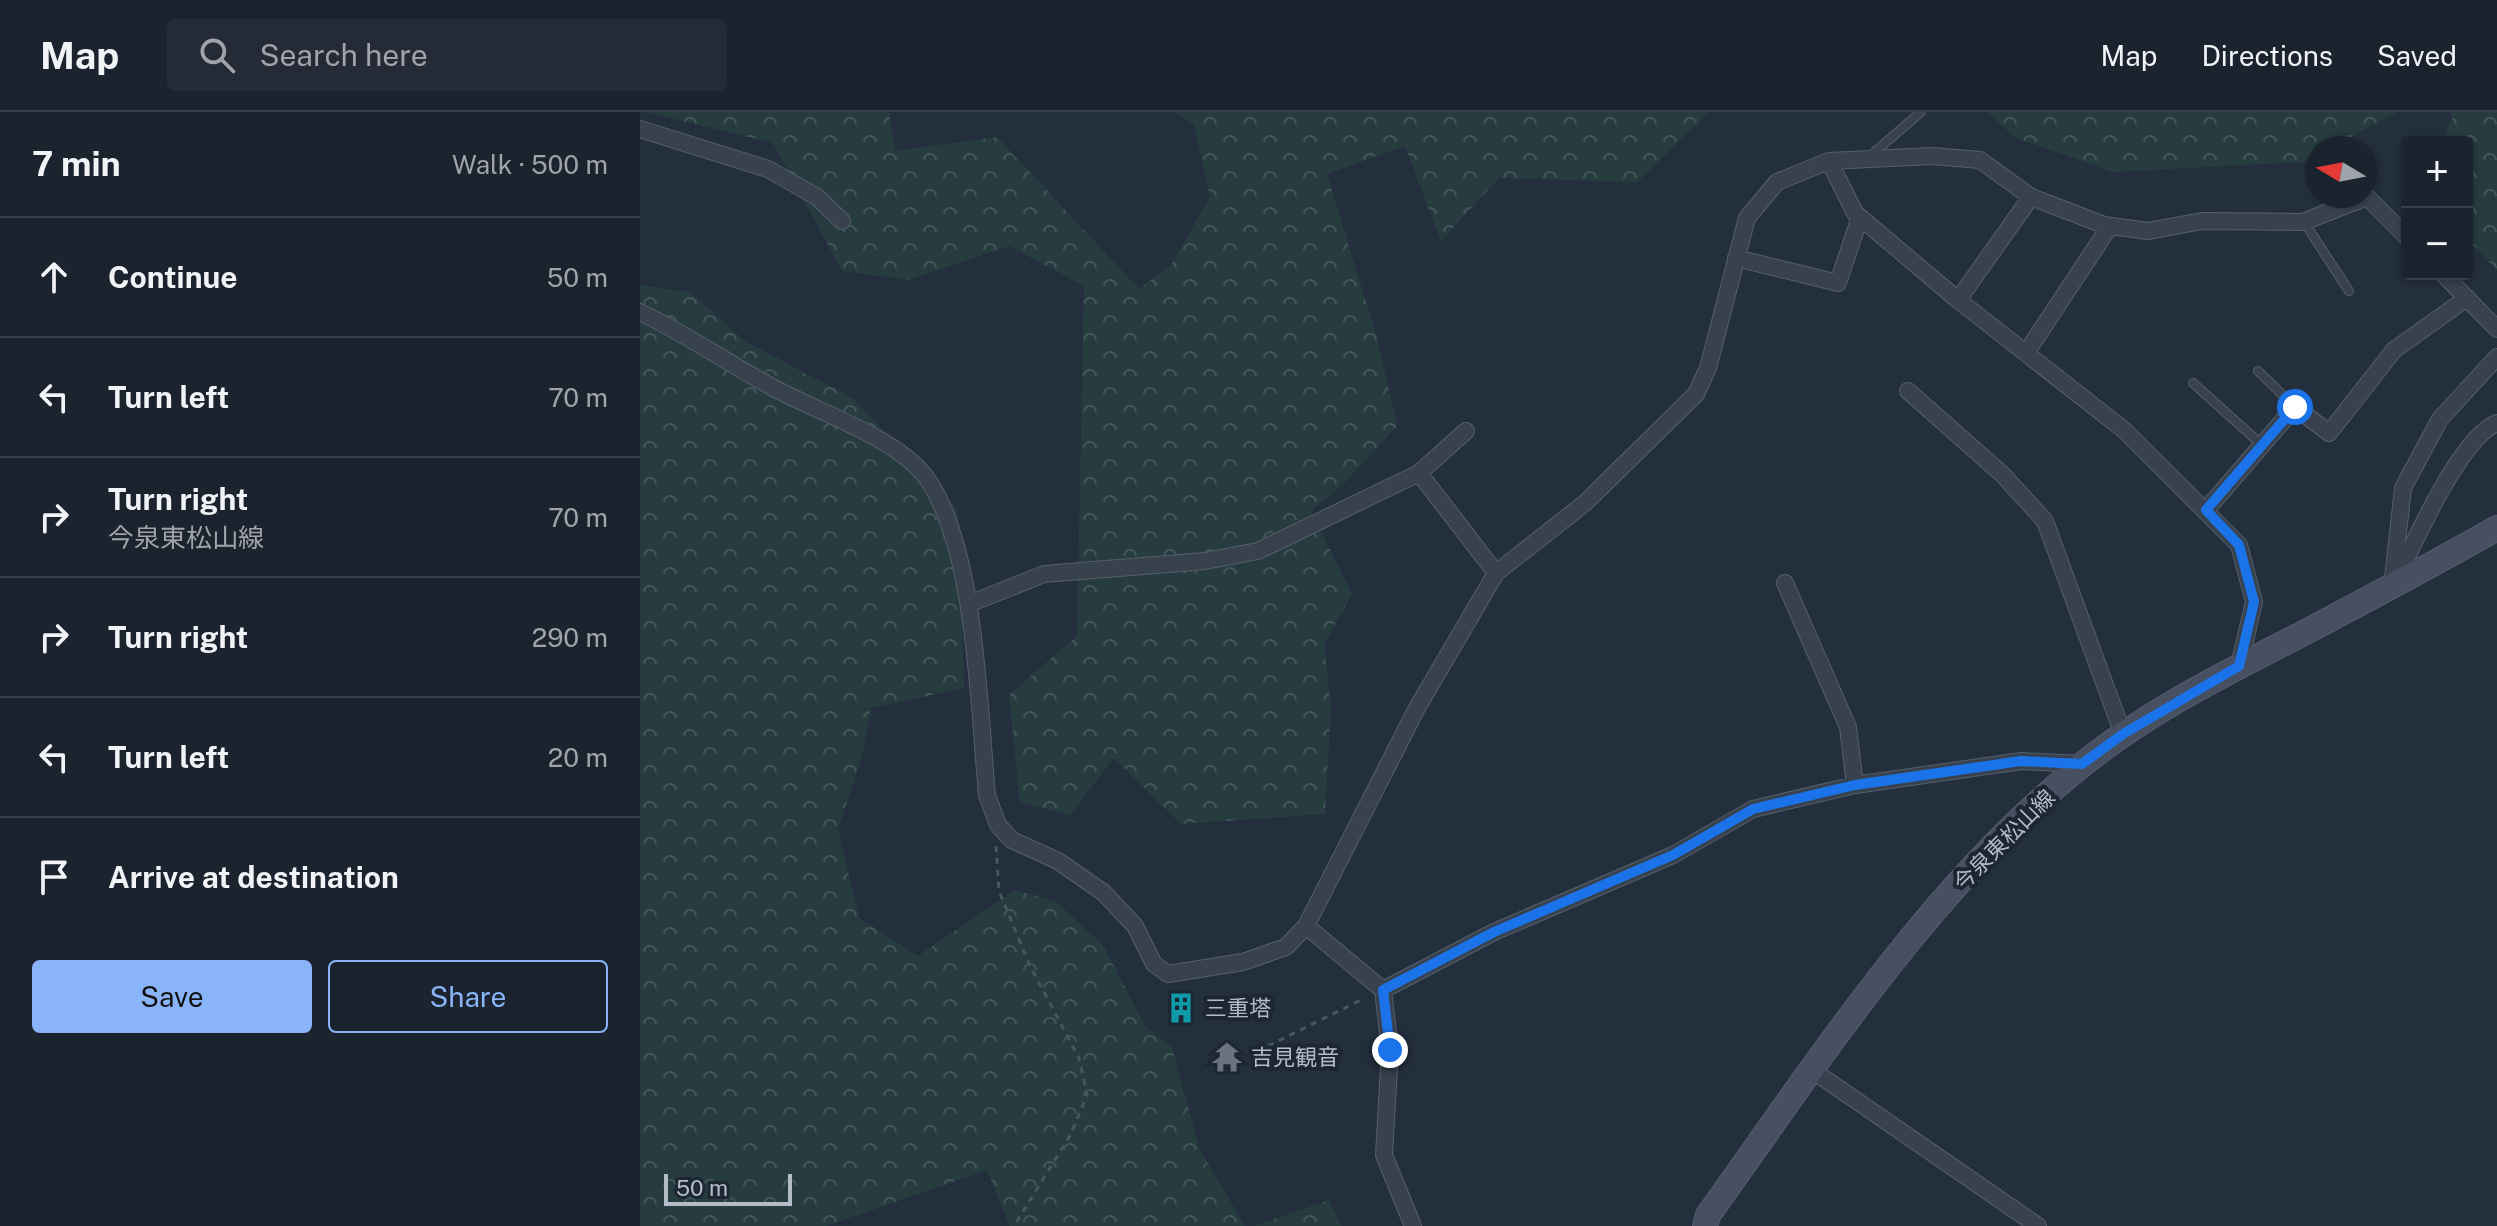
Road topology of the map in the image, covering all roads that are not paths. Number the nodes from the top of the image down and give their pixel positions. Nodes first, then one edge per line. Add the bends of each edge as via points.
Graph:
1 (1921, 112) edge
2 (640, 129) edge
3 (1867, 160) junction
4 (1829, 161) junction
5 (2031, 197) junction
6 (1860, 217) junction
7 (842, 221) dead end
8 (2303, 222) junction
9 (2110, 226) junction
10 (2401, 231) edge
11 (1736, 258) junction
12 (2449, 280) edge
13 (2349, 291) dead end
14 (2467, 298) junction
15 (1958, 300) junction
16 (640, 312) edge
17 (2497, 329) edge
18 (2026, 353) junction
19 (2497, 357) edge
20 (2258, 371) dead end
21 (2193, 383) dead end
22 (1908, 391) dead end
23 (2295, 407) junction
24 (2497, 423) edge
25 (1466, 431) dead end
26 (2262, 445) junction
27 (1419, 473) junction
28 (2206, 510) junction
29 (2497, 528) edge
30 (1496, 573) junction
31 (1785, 583) dead end
32 (2392, 587) junction
33 (969, 604) junction
34 (2239, 666) junction
35 (2123, 734) junction
36 (2082, 764) junction
37 (1855, 785) junction
38 (1306, 926) junction
39 (1383, 990) junction
40 (1812, 1070) junction
41 (1413, 1226) edge
42 (1705, 1226) edge
43 (2038, 1226) edge

1 - 3 lane
2 - 7 street via 768,169 817,197
3 - 4 street
3 - 5 street via 1980,160
4 - 6 street
4 - 11 street via 1777,182 1747,218
5 - 9 street
5 - 15 street
6 - 11 street via 1838,283
6 - 15 street
8 - 9 street via 2202,221 2148,231
8 - 10 street via 2367,197
8 - 13 lane
9 - 18 street
11 - 30 street via 1708,368 1696,394 1585,503
12 - 14 street
14 - 17 street
14 - 23 street via 2394,350 2329,433
15 - 18 street
16 - 33 street via 787,395 865,432 926,476 939,496
18 - 28 street via 2124,430
19 - 32 street via 2440,419 2403,488
20 - 23 lane
21 - 26 lane
22 - 35 street via 2002,474 2045,521
23 - 26 street
24 - 32 street via 2488,426 2455,466
25 - 27 street
26 - 28 street
27 - 30 street
27 - 33 street via 1258,551 1205,561 1044,574
28 - 34 street via 2239,545 2254,602
29 - 32 main road, 今泉東松山線
30 - 38 street via 1417,708
31 - 37 street via 1848,727
32 - 34 main road, 今泉東松山線
33 - 38 street via 987,795 993,815 1012,840 1058,861 1104,893 1135,926 1154,964 1168,974 1243,962 1286,947
34 - 35 main road, 今泉東松山線
35 - 36 main road, 今泉東松山線
36 - 37 street via 2021,761
36 - 40 main road, 今泉東松山線 via 1971,868
37 - 39 street via 1753,809 1673,855 1494,932
38 - 39 street
39 - 41 street via 1390,1050 1384,1155
40 - 42 main road, 今泉東松山線
40 - 43 street

